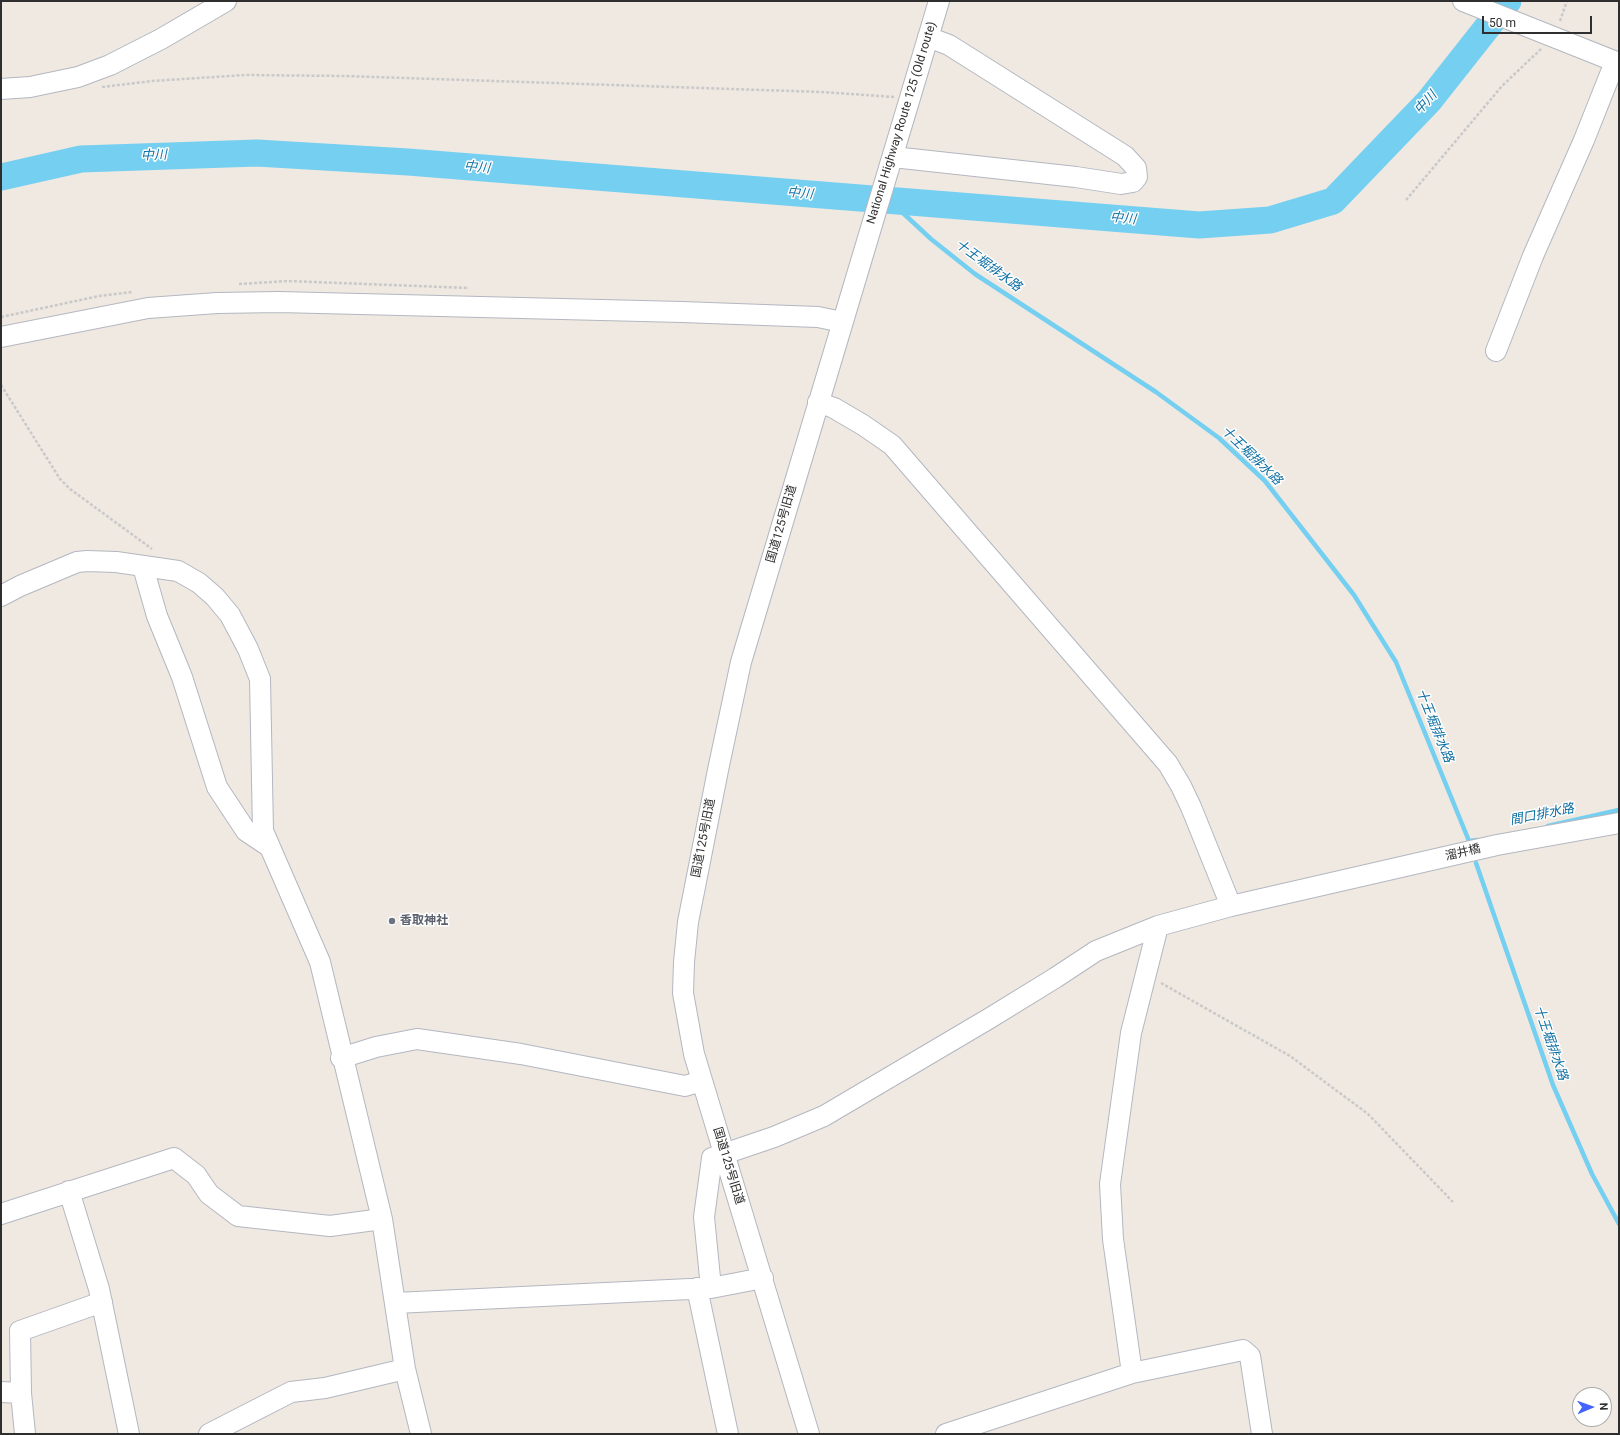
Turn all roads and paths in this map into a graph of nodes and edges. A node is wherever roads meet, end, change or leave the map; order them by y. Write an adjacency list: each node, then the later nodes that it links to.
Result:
1 (226, 1): 9 (street)
2 (939, 1): 6 (street, National Highway Route 125 (Old route))
3 (1463, 1): 5 (street)
4 (1567, 1): 5 (path)
5 (1547, 35): 7 (street); 12 (path)
6 (928, 37): 11 (street, National Highway Route 125 (Old route)); 11 (street)
7 (1617, 62): 16 (street)
8 (99, 88): 10 (path)
9 (1, 89)
10 (899, 97)
11 (892, 161): 13 (street, National Highway Route 125 (Old route))
12 (1406, 200)
13 (866, 245): 14 (street, 国道125号旧道)
14 (842, 322): 15 (street); 18 (street, 国道125号旧道)
15 (1, 337)
16 (1496, 351)
17 (1, 385): 19 (path)
18 (818, 402): 23 (street); 27 (street, 国道125号旧道)
19 (153, 567): 20 (street); 22 (street); 22 (street)
20 (1, 596)
21 (1619, 823): 23 (street, 溜井橋)
22 (270, 847): 26 (street)
23 (1231, 906): 24 (street, 溜井橋)
24 (1158, 926): 25 (street); 28 (street, 溜井橋)
25 (1145, 974): 30 (path); 38 (street)
26 (341, 1058): 27 (street); 32 (street)
27 (702, 1081): 28 (street, 国道125号旧道)
28 (724, 1153): 33 (street, 国道125号旧道); 34 (street)
29 (69, 1191): 31 (street); 32 (street); 35 (street)
30 (1453, 1202)
31 (1, 1214)
32 (382, 1219): 36 (street)
33 (763, 1278): 34 (street); 47 (street, 国道125号旧道)
34 (704, 1288): 36 (street); 46 (street)
35 (102, 1302): 40 (street); 43 (street)
36 (395, 1303): 37 (street)
37 (405, 1369): 44 (street); 45 (street)
38 (1132, 1374): 41 (street); 49 (street)
39 (1, 1392): 40 (street)
40 (21, 1393): 42 (street)
41 (978, 1429): 48 (street)
42 (25, 1434)
43 (129, 1434)
44 (209, 1434)
45 (422, 1434)
46 (728, 1434)
47 (809, 1434)
48 (946, 1434)
49 (1262, 1434)

